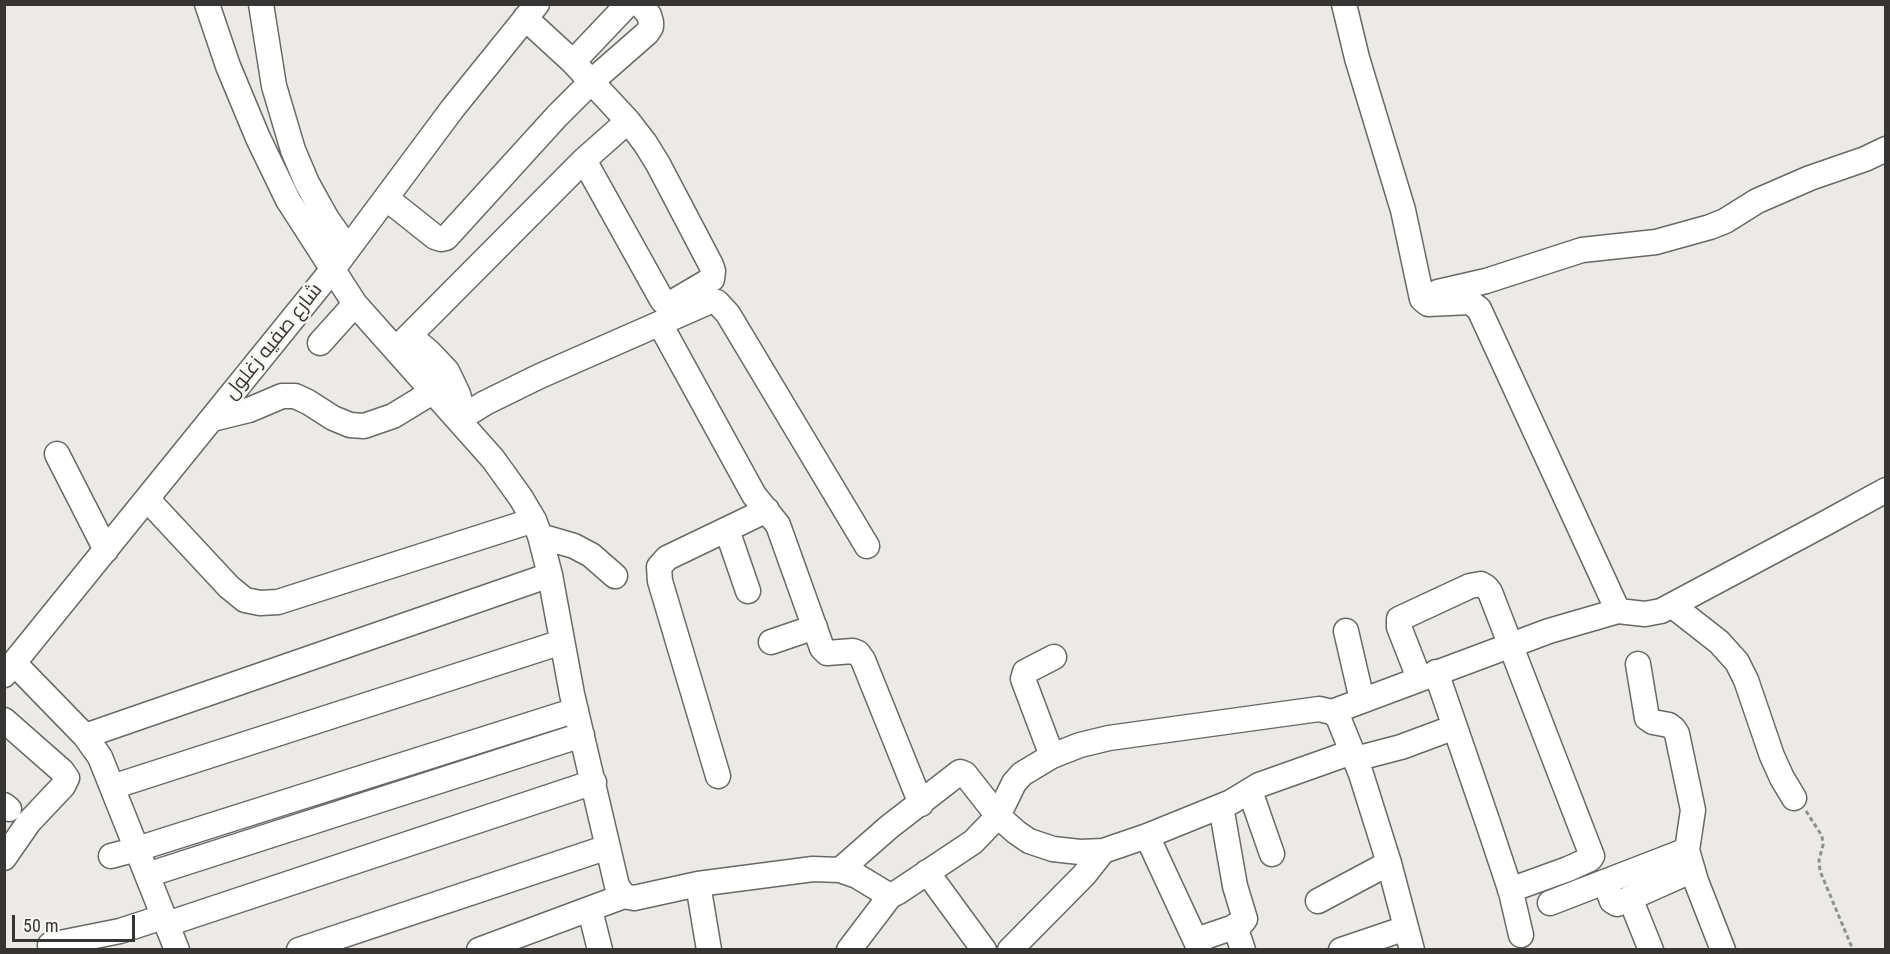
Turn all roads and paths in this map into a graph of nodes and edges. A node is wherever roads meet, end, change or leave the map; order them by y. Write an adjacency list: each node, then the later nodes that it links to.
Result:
1 (207, 4): 14 (street)
2 (261, 4): 13 (street)
3 (628, 4): 7 (street)
4 (640, 4): 8 (street)
5 (1344, 4): 15 (street)
6 (531, 11): 7 (street); 12 (street, شارع صفيه زغلول)
7 (573, 62): 8 (street)
8 (591, 82): 9 (street); 12 (street)
9 (628, 121): 11 (street); 11 (street)
10 (1886, 149): 15 (street)
11 (584, 160): 18 (street)
12 (386, 198): 13 (street, شارع صفيه زغلول)
13 (348, 249): 14 (street, شارع صفيه زغلول)
14 (333, 269): 16 (street); 22 (street, شارع صفيه زغلول)
15 (1421, 295): 35 (street)
16 (355, 304): 18 (street); 19 (street)
17 (660, 324): 21 (street); 26 (street); 29 (street)
18 (403, 342): 20 (street); 21 (street)
19 (320, 343)
20 (434, 391): 21 (street); 22 (street)
21 (461, 418): 27 (street)
22 (212, 419): 25 (street, شارع صفيه زغلول)
23 (57, 454): 30 (street)
24 (1886, 490): 34 (street)
25 (147, 499): 27 (street); 30 (street, شارع صفيه زغلول)
26 (767, 510): 28 (street); 36 (street)
27 (537, 528): 31 (street); 32 (street)
28 (727, 530): 33 (street); 54 (street)
29 (867, 546)
30 (106, 550): 43 (street, شارع صفيه زغلول)
31 (550, 575): 38 (street); 51 (street)
32 (615, 576)
33 (748, 591)
34 (1673, 606): 35 (street); 58 (street)
35 (1618, 610): 40 (street)
36 (815, 627): 39 (street); 59 (street)
37 (1346, 632): 45 (street)
38 (562, 642): 46 (street); 56 (street)
39 (771, 642)
40 (1510, 644): 44 (street); 44 (street); 76 (street)
41 (1054, 657): 52 (street)
42 (1638, 664): 69 (street)
43 (9, 669): 51 (street)
44 (1427, 675): 45 (street); 49 (street)
45 (1362, 700): 47 (street)
46 (576, 710): 50 (street); 64 (street)
47 (1332, 711): 52 (street); 53 (street)
48 (4, 720): 68 (street)
49 (1455, 727): 53 (street); 76 (street)
50 (582, 735): 55 (street); 73 (street)
51 (85, 736): 56 (street)
52 (1052, 756): 61 (street)
53 (1353, 756): 57 (street); 70 (street)
54 (718, 776)
55 (594, 782): 63 (street); 83 (street)
56 (112, 787): 64 (street)
57 (1250, 791): 60 (street); 66 (street)
58 (1794, 798): 102 (path)
59 (921, 804): 61 (street); 71 (street)
60 (1221, 806): 62 (street); 84 (street)
61 (998, 816): 65 (street); 72 (street)
62 (1147, 836): 65 (street); 89 (street)
63 (608, 847): 77 (street); 91 (street)
64 (137, 849): 67 (street); 73 (street)
65 (1103, 851): 97 (street)
66 (1272, 854)
67 (111, 856)
68 (4, 858)
69 (1690, 860): 74 (street); 79 (street); 101 (street)
70 (1389, 863): 80 (street); 86 (street)
71 (840, 870): 75 (street); 78 (street)
72 (927, 872): 78 (street); 96 (street)
73 (147, 875): 83 (street)
74 (1605, 882): 79 (street); 81 (street)
75 (698, 884): 77 (street); 94 (street)
76 (1510, 890): 85 (street)
77 (624, 896): 82 (street)
78 (890, 896): 95 (street)
79 (1630, 898): 100 (street)
80 (1318, 901)
81 (1550, 903)
82 (590, 910): 92 (street); 93 (street)
83 (165, 921): 87 (street); 90 (street)
84 (1235, 926): 89 (street); 98 (street)
85 (1521, 935)
86 (1409, 939): 99 (street)
87 (123, 940): 88 (street)
88 (50, 945)
89 (1198, 945)
90 (177, 950)
91 (299, 950)
92 (479, 950)
93 (600, 950)
94 (709, 950)
95 (849, 950)
96 (984, 950)
97 (1010, 950)
98 (1243, 950)
99 (1341, 950)
100 (1651, 950)
101 (1722, 950)
102 (1853, 950)

